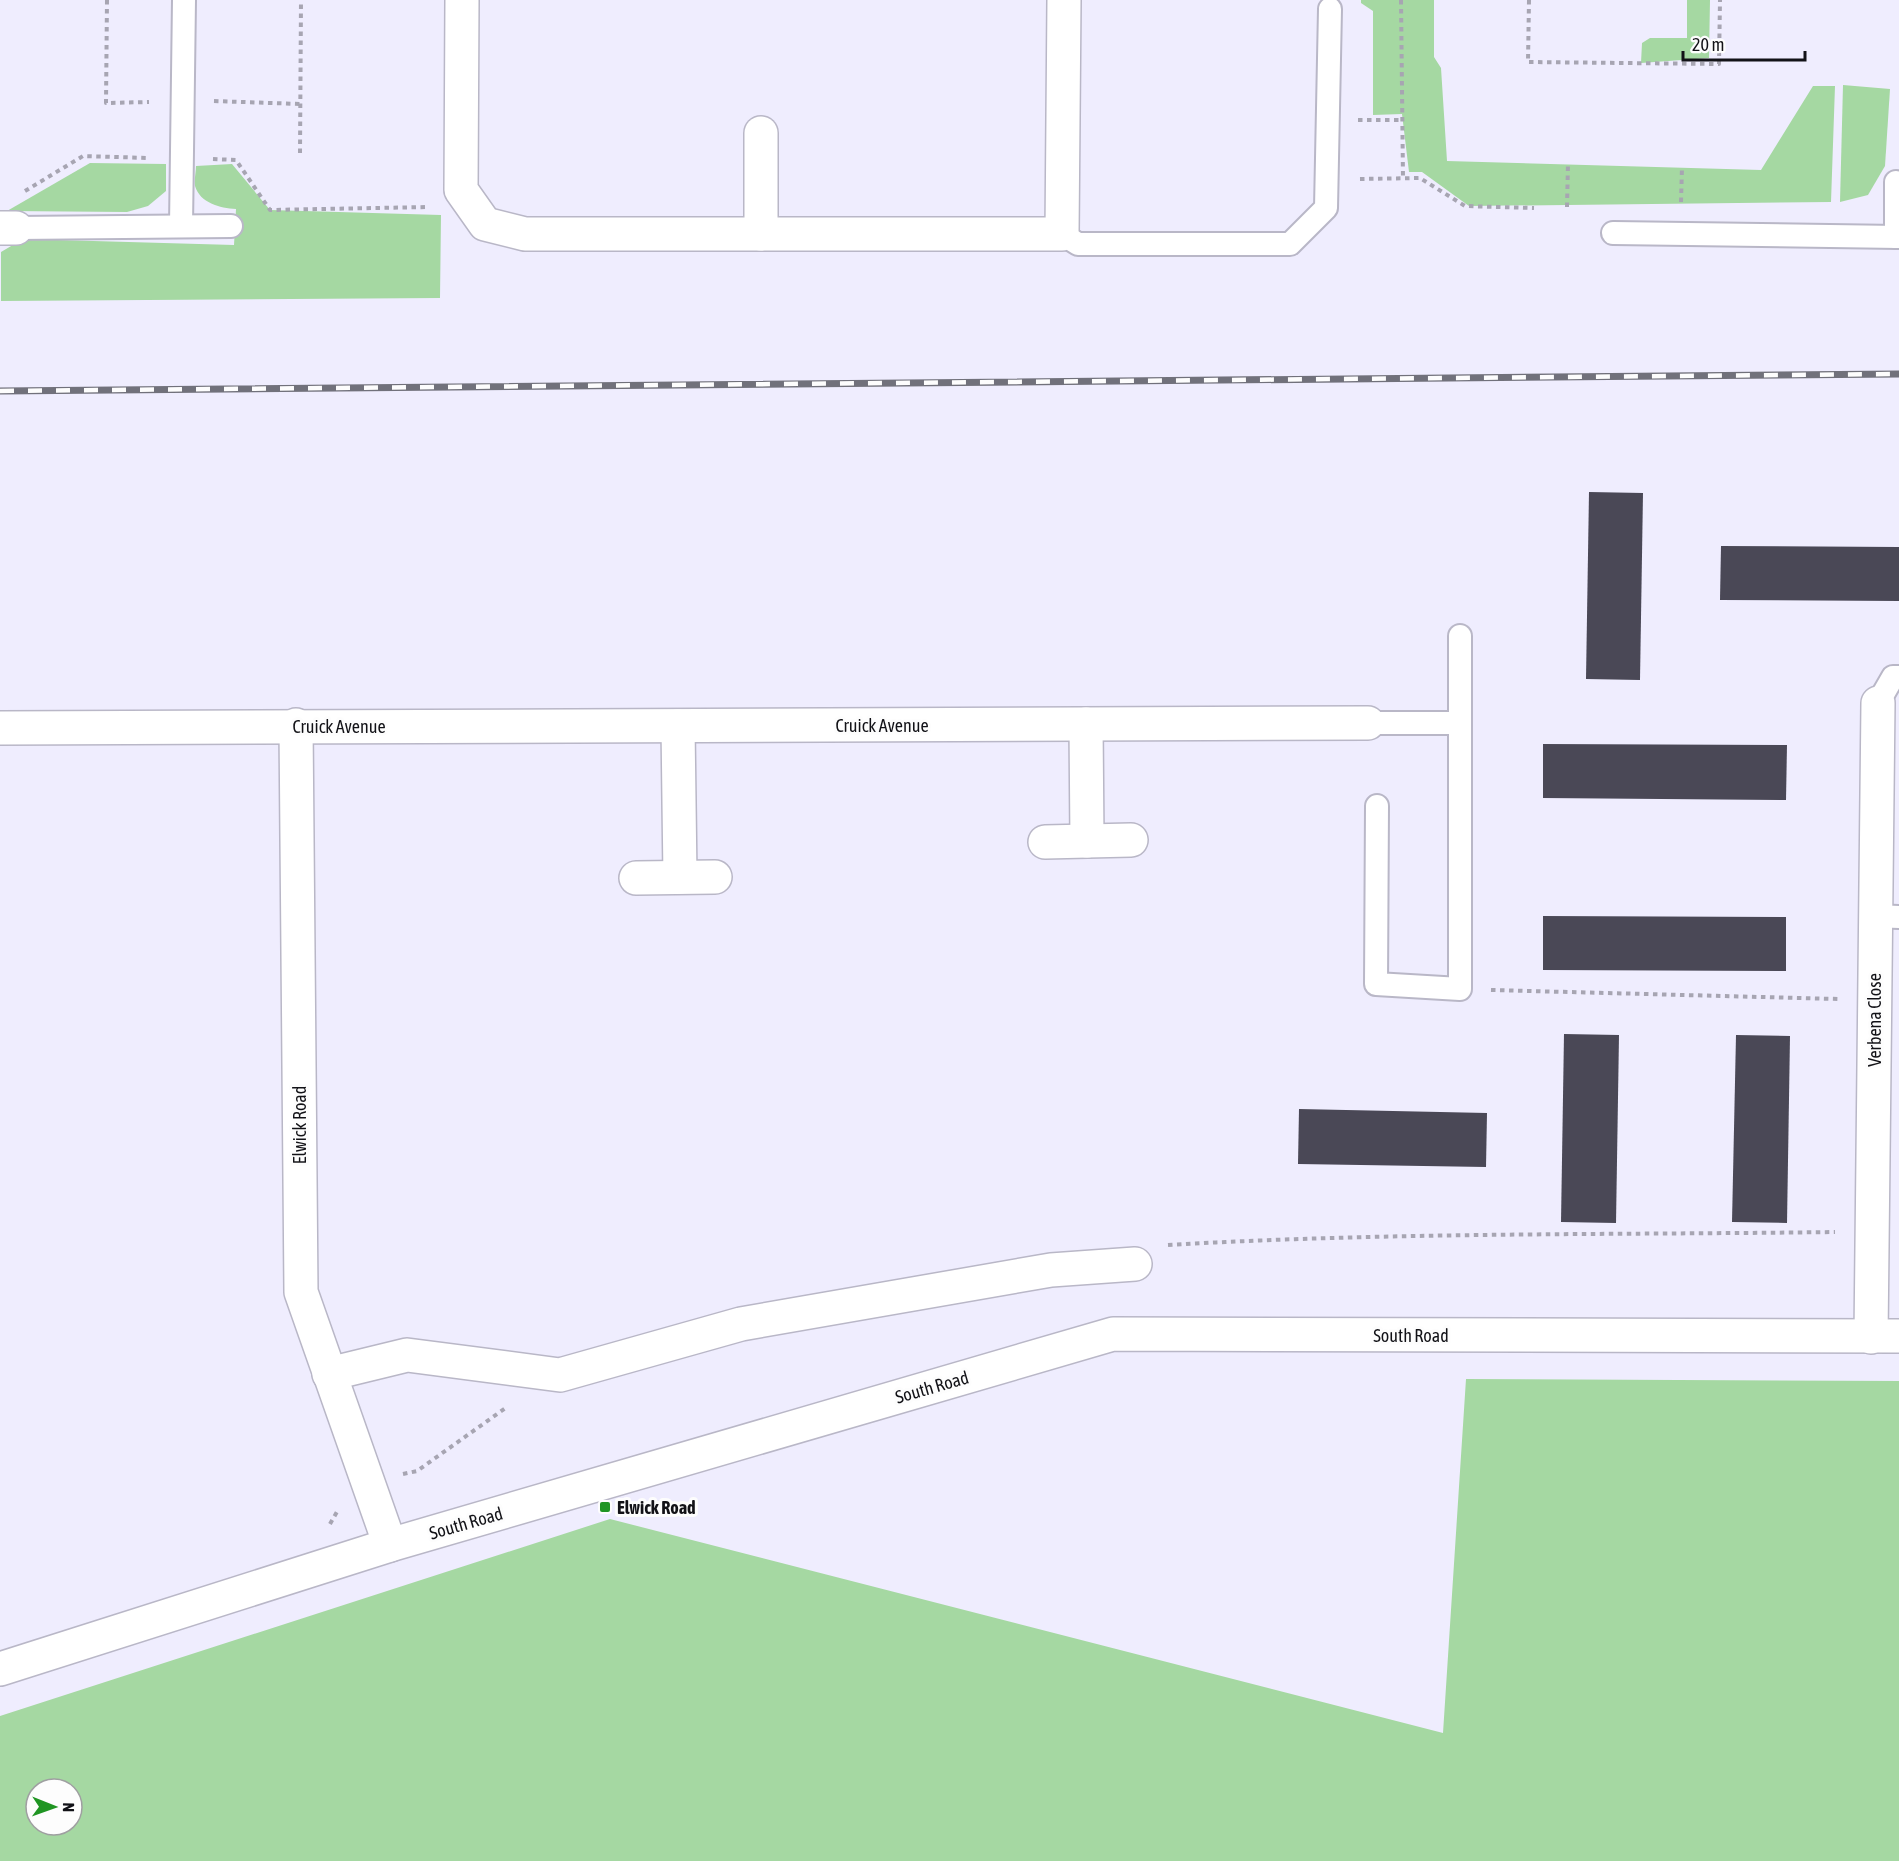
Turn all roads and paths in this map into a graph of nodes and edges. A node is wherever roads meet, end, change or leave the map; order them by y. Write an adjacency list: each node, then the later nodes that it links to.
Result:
1 (107, 0): 11 (path)
2 (184, 0): 23 (lane)
3 (300, 0): 12 (path)
4 (462, 0): 27 (street)
5 (1064, 0): 28 (street)
6 (1401, 0): 17 (path)
7 (1529, 0): 8 (path)
8 (1720, 0)
9 (1330, 9): 28 (lane)
10 (210, 100): 12 (path)
11 (156, 102)
12 (300, 104): 14 (path)
13 (761, 133): 27 (street)
14 (300, 153)
15 (1568, 163): 21 (path)
16 (1683, 166): 20 (path)
17 (1403, 178): 18 (path); 22 (path)
18 (1359, 179)
19 (1896, 183): 29 (lane)
20 (1681, 205)
21 (1567, 207)
22 (1534, 208)
23 (181, 226): 24 (lane); 25 (lane)
24 (231, 226)
25 (8, 228)
26 (1613, 233): 29 (lane)
27 (761, 234): 28 (street)
28 (1062, 234)
29 (1897, 237)
30 (1460, 636): 34 (lane)
31 (1899, 677): 32 (lane)
32 (1878, 703): 46 (street, Verbena Close)
33 (1368, 723): 34 (lane); 35 (street, Cruick Avenue)
34 (1460, 723): 47 (lane)
35 (1086, 724): 37 (street, Cruick Avenue); 41 (street)
36 (296, 726): 37 (street, Cruick Avenue); 38 (street, Cruick Avenue); 52 (street, Elwick Road)
37 (678, 726): 43 (street)
38 (0, 728)
39 (1377, 806): 47 (lane)
40 (1131, 840): 41 (street)
41 (1087, 841): 42 (street)
42 (1046, 842)
43 (680, 877): 44 (street); 45 (street)
44 (715, 877)
45 (636, 878)
46 (1887, 917): 48 (street, Verbena Close)
47 (1460, 989): 48 (path)
48 (1874, 1000): 49 (street, Verbena Close)
49 (1872, 1232): 50 (path); 51 (street, Verbena Close)
50 (1136, 1264): 52 (street)
51 (1885, 1337): 56 (street, South Road)
52 (329, 1374): 54 (street, Elwick Road)
53 (510, 1404): 54 (path)
54 (367, 1482): 55 (path); 56 (street, Elwick Road)
55 (328, 1529)
56 (390, 1545): 57 (street, South Road)
57 (0, 1670)

